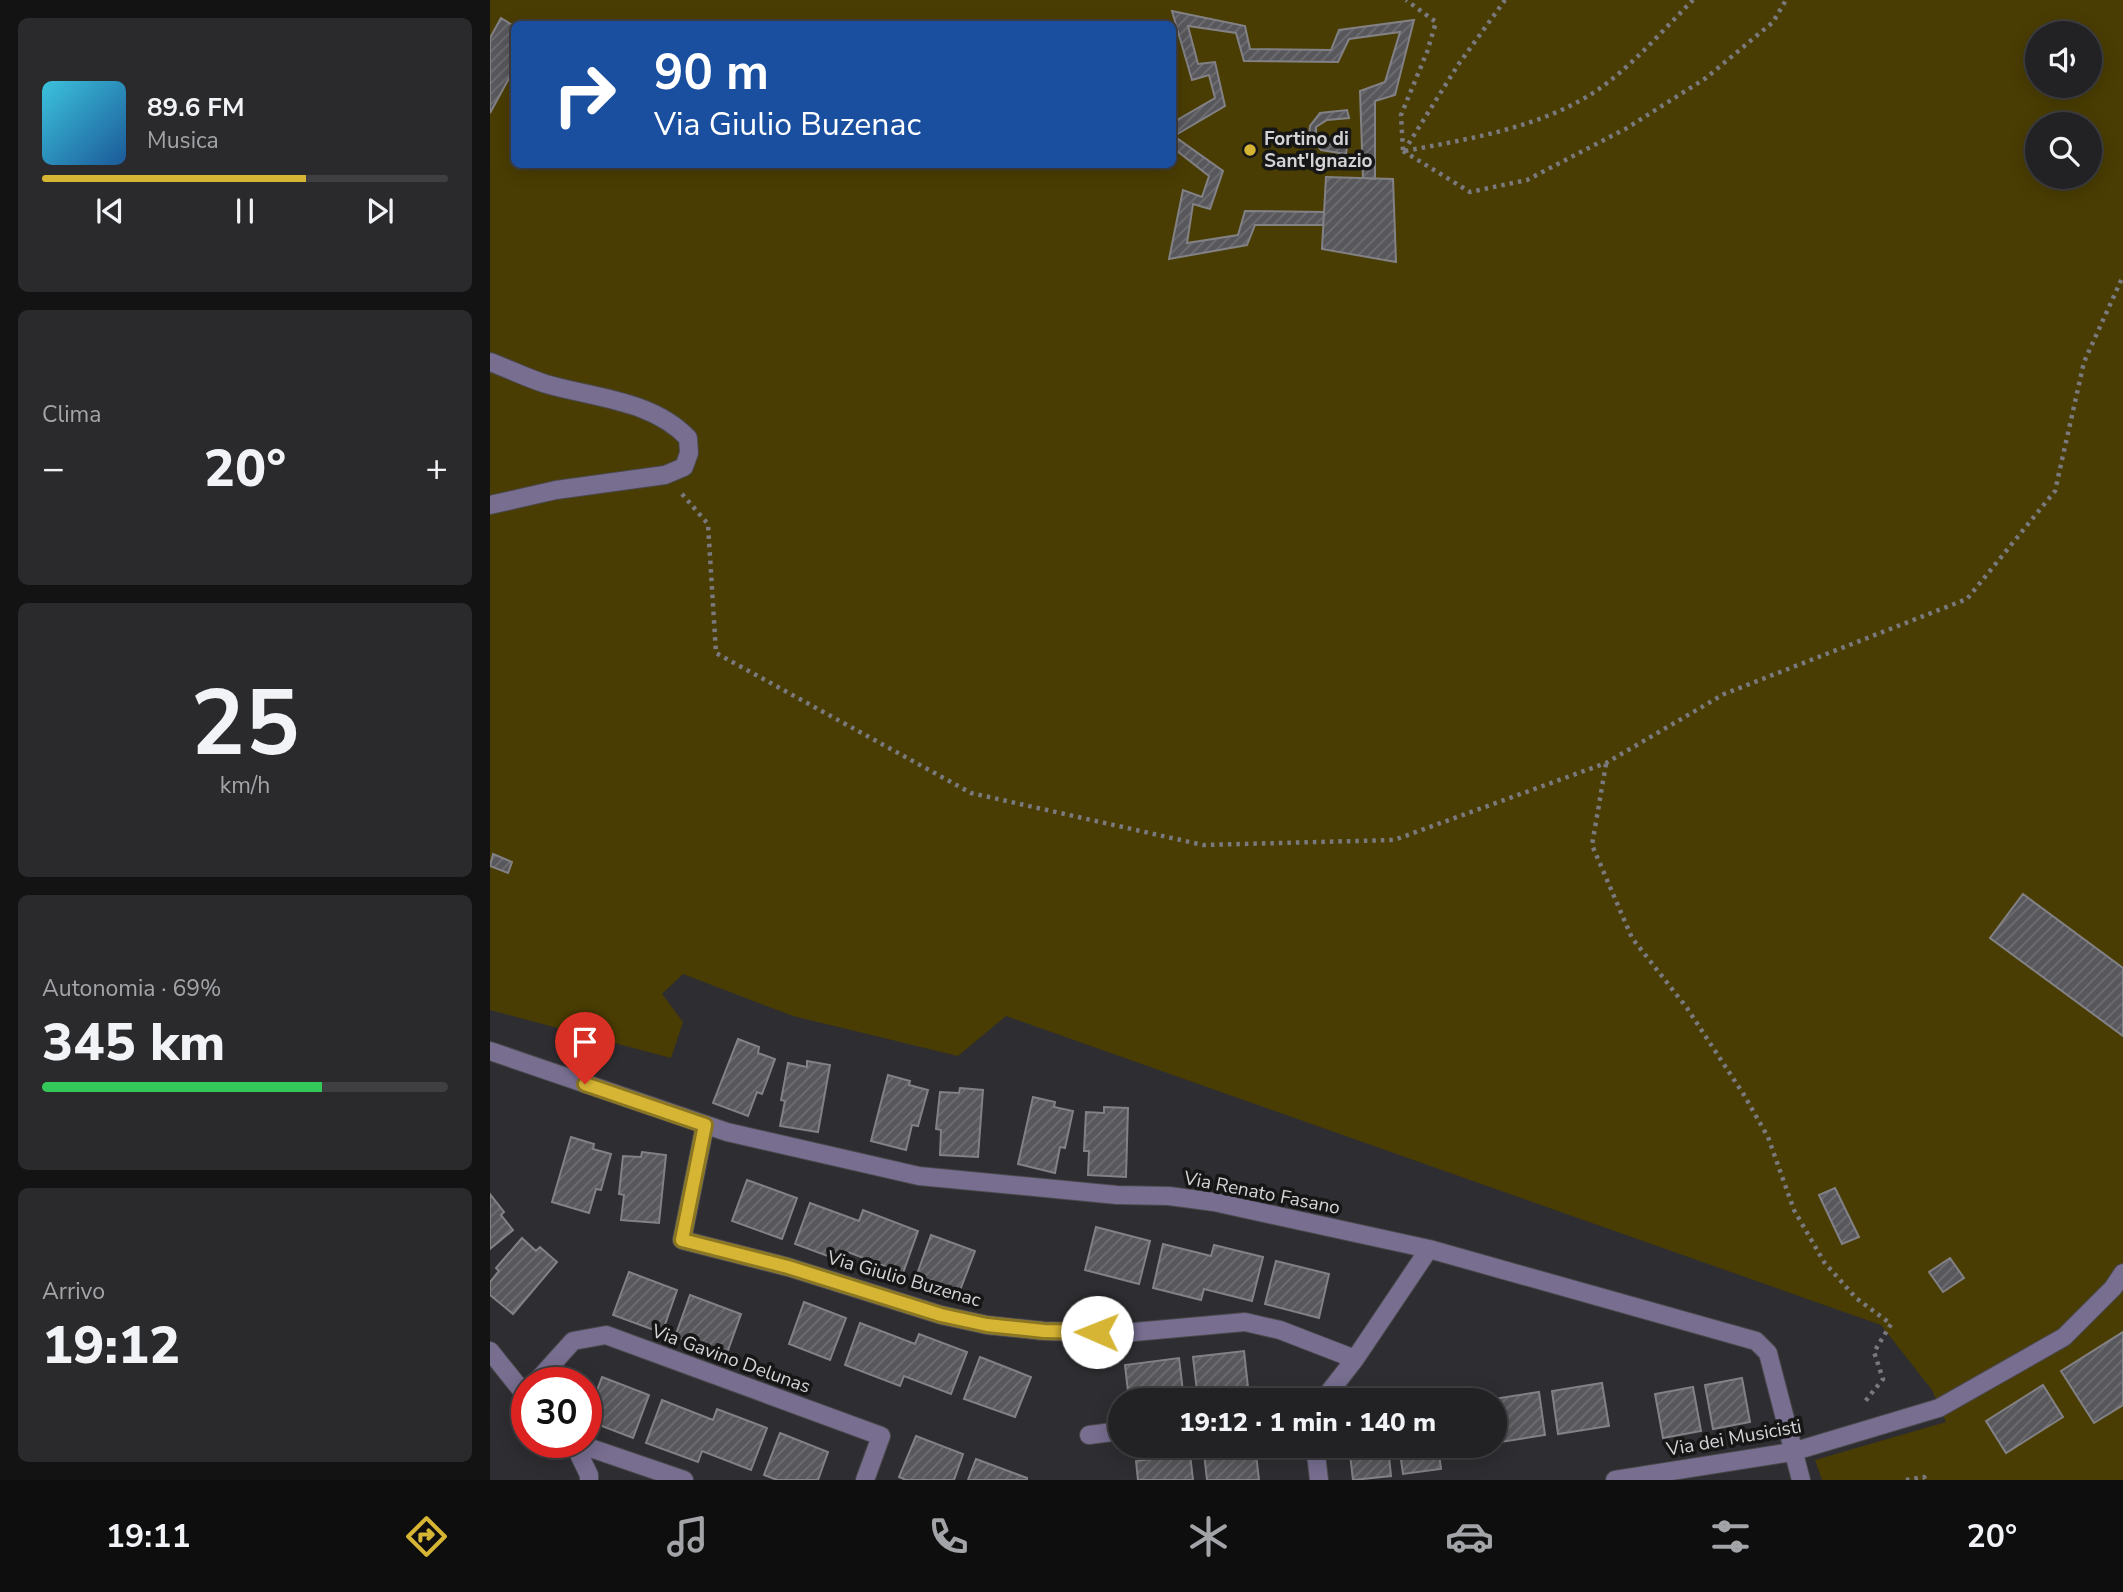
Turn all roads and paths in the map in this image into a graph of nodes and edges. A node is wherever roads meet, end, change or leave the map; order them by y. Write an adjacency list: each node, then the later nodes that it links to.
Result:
1 (1406, 0): 5 (path)
2 (1506, 0): 5 (path)
3 (1693, 0): 5 (path)
4 (1786, 0): 5 (path)
5 (1403, 151)
6 (2123, 276): 10 (path)
7 (490, 362): 8 (street)
8 (665, 475): 9 (street); 10 (path)
9 (490, 505)
10 (1606, 763): 20 (path)
11 (490, 1051): 12 (street, Via Renato Fasano)
12 (705, 1125): 13 (street, Via Renato Fasano); 16 (street, Via Giulio Buzenac)
13 (1429, 1249): 16 (street); 24 (street, Via Renato Fasano)
14 (2123, 1273): 24 (street, Via dei Musicisti)
15 (490, 1351): 18 (street)
16 (1355, 1359): 19 (street)
17 (550, 1367): 29 (street, Via Gavino Delunas)
18 (511, 1374)
19 (1332, 1388)
20 (1855, 1413)
21 (1108, 1432): 22 (street)
22 (1088, 1435)
23 (602, 1452): 28 (street)
24 (1792, 1452): 31 (street, Via dei Musicisti); 32 (street, Via Renato Fasano)
25 (581, 1458): 27 (street)
26 (1316, 1458): 30 (street)
27 (589, 1480)
28 (684, 1480)
29 (865, 1480)
30 (1319, 1480)
31 (1615, 1480)
32 (1801, 1480)
33 (1906, 1480): 34 (path)
34 (1926, 1480)

